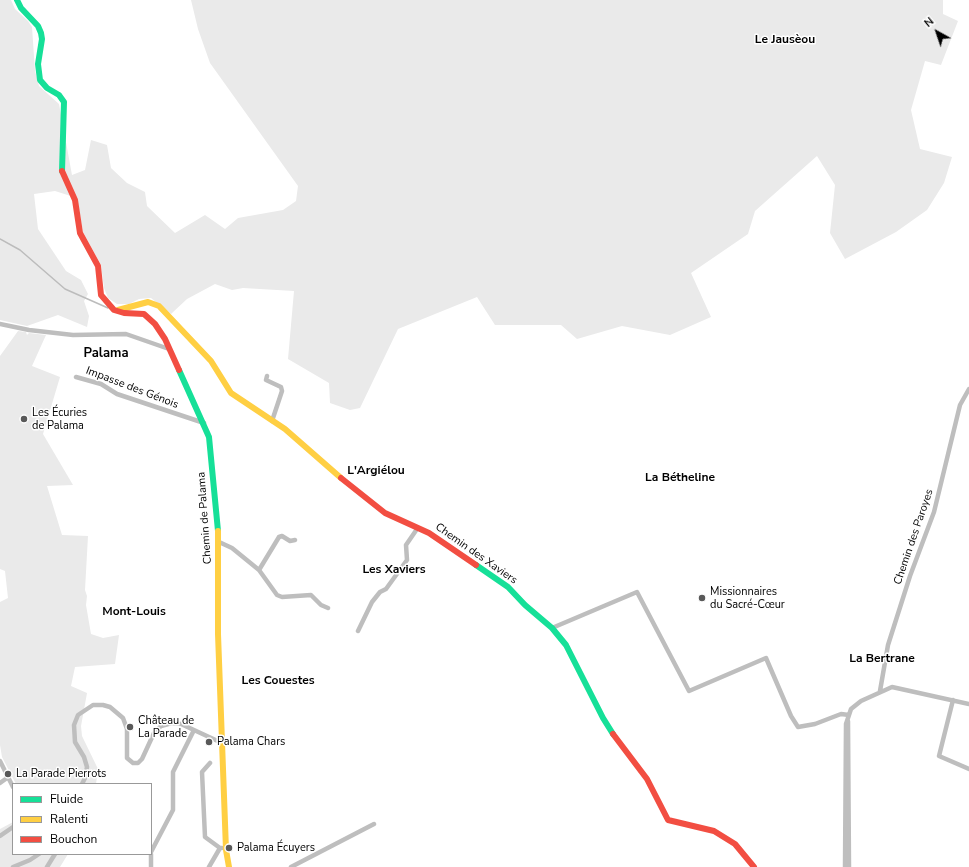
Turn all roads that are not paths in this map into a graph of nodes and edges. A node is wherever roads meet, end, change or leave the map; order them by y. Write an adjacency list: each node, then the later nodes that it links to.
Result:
1 (17, 0): 2 (street)
2 (114, 310): 4 (street, Chemin de Palama); 8 (street, Chemin des Xaviers)
3 (0, 324): 4 (street)
4 (169, 349): 9 (street, Chemin de Palama)
5 (267, 376): 8 (street)
6 (76, 377): 9 (street, Impasse des Génois)
7 (969, 389): 17 (street, Chemin des Paroyes)
8 (272, 421): 10 (street, Chemin des Xaviers)
9 (204, 423): 12 (street, Chemin de Palama)
10 (417, 529): 15 (street, Chemin des Xaviers); 16 (street)
11 (295, 540): 13 (street)
12 (219, 542): 13 (street); 22 (street, Chemin de Palama)
13 (259, 570): 14 (street)
14 (328, 608)
15 (552, 628): 20 (street); 45 (street, Chemin des Xaviers)
16 (358, 631)
17 (880, 691): 18 (street); 20 (street)
18 (953, 700): 19 (street); 25 (street)
19 (969, 704)
20 (848, 717): 38 (street)
21 (194, 730): 22 (street); 28 (street); 34 (street)
22 (222, 743): 33 (street, Chemin de Palama)
23 (0, 762): 26 (street)
24 (210, 762): 33 (street)
25 (969, 769)
26 (7, 778): 27 (street); 29 (street)
27 (0, 783)
28 (82, 783)
29 (12, 786)
30 (374, 824): 44 (street)
31 (12, 828): 32 (street)
32 (0, 836)
33 (223, 848): 42 (street); 43 (street, Chemin de Palama)
34 (152, 851)
35 (38, 855): 39 (street)
36 (54, 855): 40 (street)
37 (151, 855): 41 (street)
38 (847, 866)
39 (13, 867)
40 (47, 867)
41 (151, 867)
42 (209, 867)
43 (229, 867)
44 (291, 867)
45 (754, 867)

